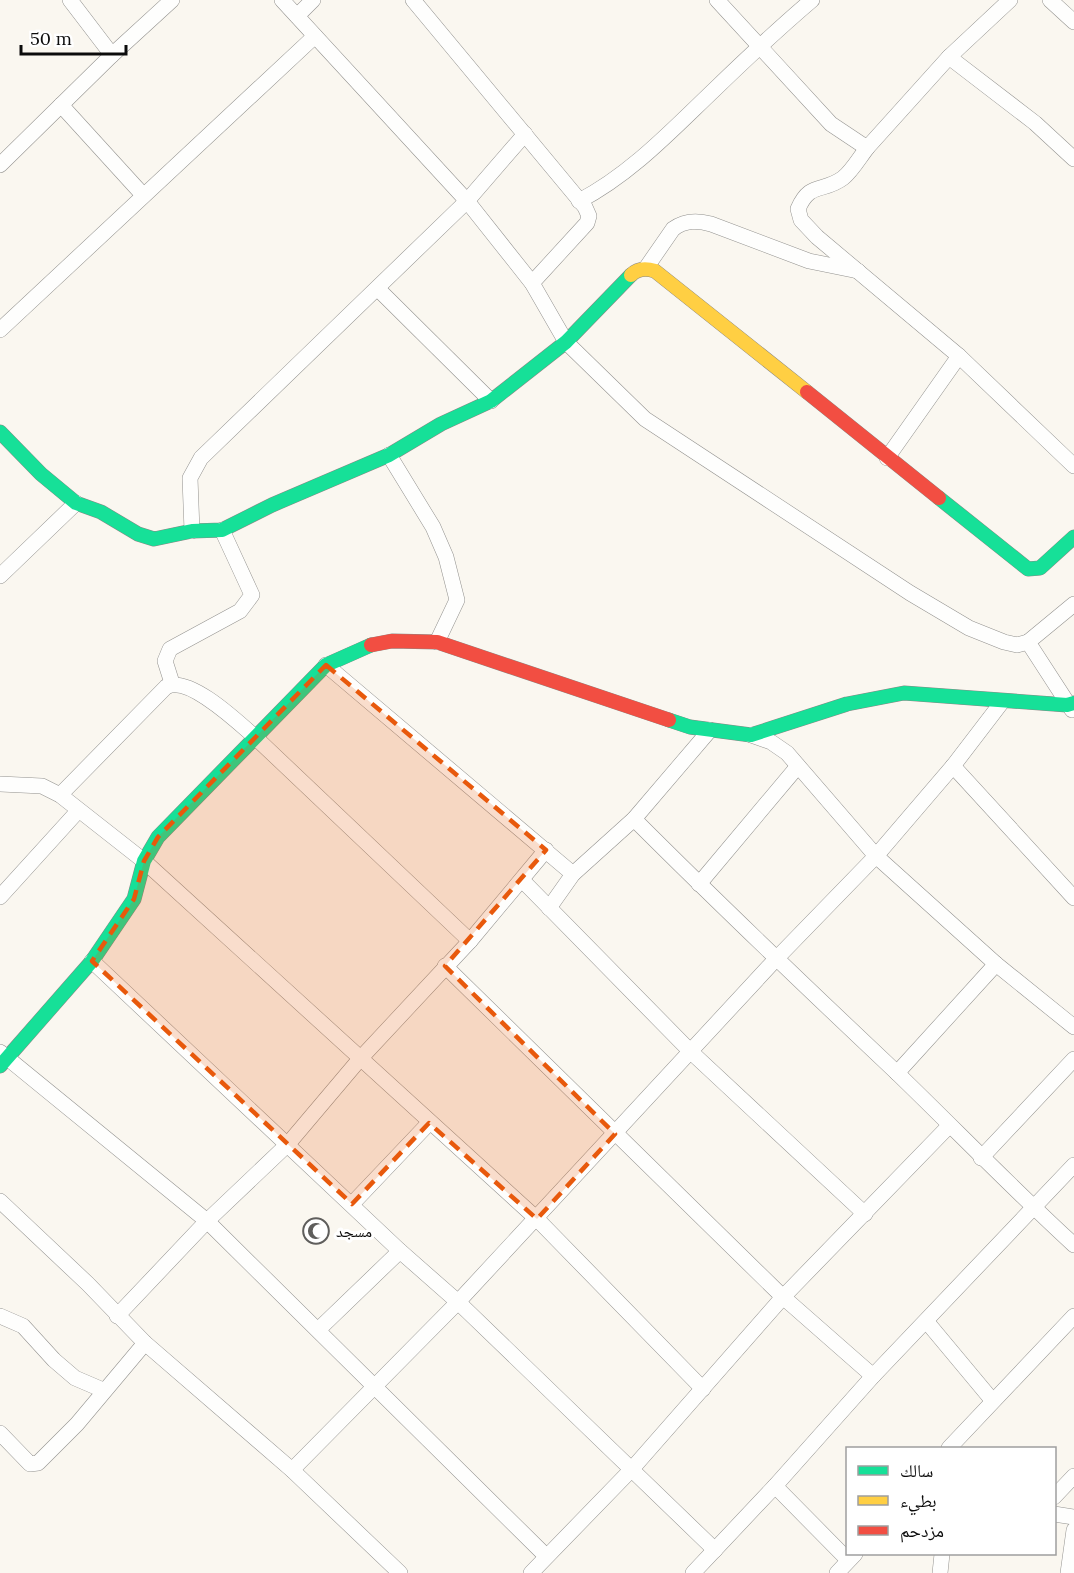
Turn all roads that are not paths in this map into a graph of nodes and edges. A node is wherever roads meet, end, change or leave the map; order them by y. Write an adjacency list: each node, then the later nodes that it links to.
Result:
1 (70, 0): 14 (street)
2 (172, 0): 14 (street)
3 (282, 0): 10 (street)
4 (313, 0): 10 (street)
5 (413, 0): 17 (street)
6 (717, 0): 13 (street)
7 (812, 0): 13 (street)
8 (1010, 0): 15 (street)
9 (1050, 0): 11 (street)
10 (297, 16): 12 (street)
11 (1074, 22)
12 (315, 36): 21 (street); 22 (street)
13 (760, 45): 18 (street); 23 (street)
14 (112, 55): 16 (street)
15 (949, 57): 18 (street); 19 (street)
16 (61, 105): 20 (street); 21 (street)
17 (525, 134): 22 (street); 23 (street)
18 (867, 148): 25 (street)
19 (1074, 159)
20 (0, 165)
21 (143, 195): 28 (street)
22 (467, 201): 26 (street); 27 (street)
23 (579, 201): 26 (street)
24 (646, 268): 25 (street); 29 (street); 34 (street)
25 (858, 271): 30 (street)
26 (531, 284): 29 (street)
27 (378, 289): 31 (street); 38 (street)
28 (0, 330)
29 (566, 342): 31 (street); 43 (street)
30 (959, 356): 34 (street); 35 (street)
31 (491, 401): 33 (street)
32 (1, 435): 36 (street)
33 (389, 454): 37 (street); 42 (street)
34 (887, 458): 39 (street)
35 (1074, 466)
36 (76, 503): 38 (street); 40 (street)
37 (222, 530): 38 (street); 45 (street)
38 (192, 531)
39 (1074, 537)
40 (0, 576)
41 (1074, 604): 43 (street)
42 (437, 642): 44 (street); 48 (street)
43 (1028, 642): 47 (street)
44 (326, 665): 50 (street); 57 (street)
45 (172, 683): 50 (street); 54 (street)
46 (1002, 702): 47 (street); 49 (street); 52 (street)
47 (1072, 707)
48 (710, 730): 49 (street); 56 (street)
49 (751, 735): 51 (street)
50 (256, 738): 59 (street); 66 (street)
51 (798, 766): 58 (street); 62 (street)
52 (953, 766): 58 (street); 64 (street)
53 (0, 784): 54 (street)
54 (60, 795): 55 (street)
55 (78, 811): 59 (street); 63 (street)
56 (634, 819): 60 (street); 62 (street)
57 (546, 850): 60 (street); 61 (street)
58 (876, 856): 67 (street); 69 (street)
59 (144, 861): 68 (street); 75 (street)
60 (573, 874): 65 (street)
61 (522, 880): 65 (street); 66 (street)
62 (699, 884): 67 (street)
63 (0, 897)
64 (1074, 898)
65 (549, 908): 72 (street)
66 (470, 941): 70 (street)
67 (775, 960): 72 (street); 76 (street)
68 (92, 961): 73 (street); 80 (street)
69 (996, 964): 71 (street); 76 (street)
70 (445, 966): 75 (street); 79 (street)
71 (1074, 1027)
72 (690, 1051): 79 (street); 86 (street)
73 (3, 1058): 88 (street)
74 (1074, 1059): 81 (street)
75 (359, 1060): 77 (street); 80 (street)
76 (897, 1073): 78 (street)
77 (429, 1123): 84 (street); 87 (street)
78 (949, 1126): 81 (street); 86 (street)
79 (615, 1134): 87 (street); 91 (street)
80 (288, 1144): 84 (street); 88 (street)
81 (981, 1158): 85 (street)
82 (1074, 1165): 85 (street)
83 (0, 1201): 94 (street)
84 (352, 1204): 90 (street)
85 (1033, 1208): 89 (street); 96 (street)
86 (865, 1214): 91 (street)
87 (537, 1219): 92 (street); 101 (street)
88 (207, 1221): 94 (street); 97 (street)
89 (1074, 1245)
90 (400, 1251): 92 (street); 97 (street)
91 (783, 1297): 99 (street); 101 (street)
92 (458, 1302): 100 (street); 107 (street)
93 (0, 1316): 102 (street)
94 (117, 1316): 98 (street)
95 (1074, 1316): 103 (street)
96 (927, 1322): 99 (street); 103 (street)
97 (319, 1329): 100 (street)
98 (145, 1343): 102 (street); 106 (street)
99 (873, 1376): 109 (street)
100 (376, 1386): 106 (street); 117 (street)
101 (703, 1389): 107 (street)
102 (103, 1390): 104 (street)
103 (992, 1401): 105 (street)
104 (0, 1433)
105 (951, 1447)
106 (292, 1470): 119 (street)
107 (631, 1470): 114 (street); 117 (street)
108 (1074, 1476): 110 (street)
109 (775, 1486): 114 (street); 115 (street)
110 (1056, 1495)
111 (1056, 1514): 112 (street)
112 (1074, 1517)
113 (1074, 1530): 124 (street)
114 (716, 1550): 121 (street)
115 (846, 1552)
116 (942, 1555): 123 (street)
117 (546, 1556): 120 (street)
118 (851, 1557): 122 (street)
119 (400, 1573)
120 (531, 1573)
121 (693, 1573)
122 (837, 1573)
123 (940, 1573)
124 (1068, 1573)

